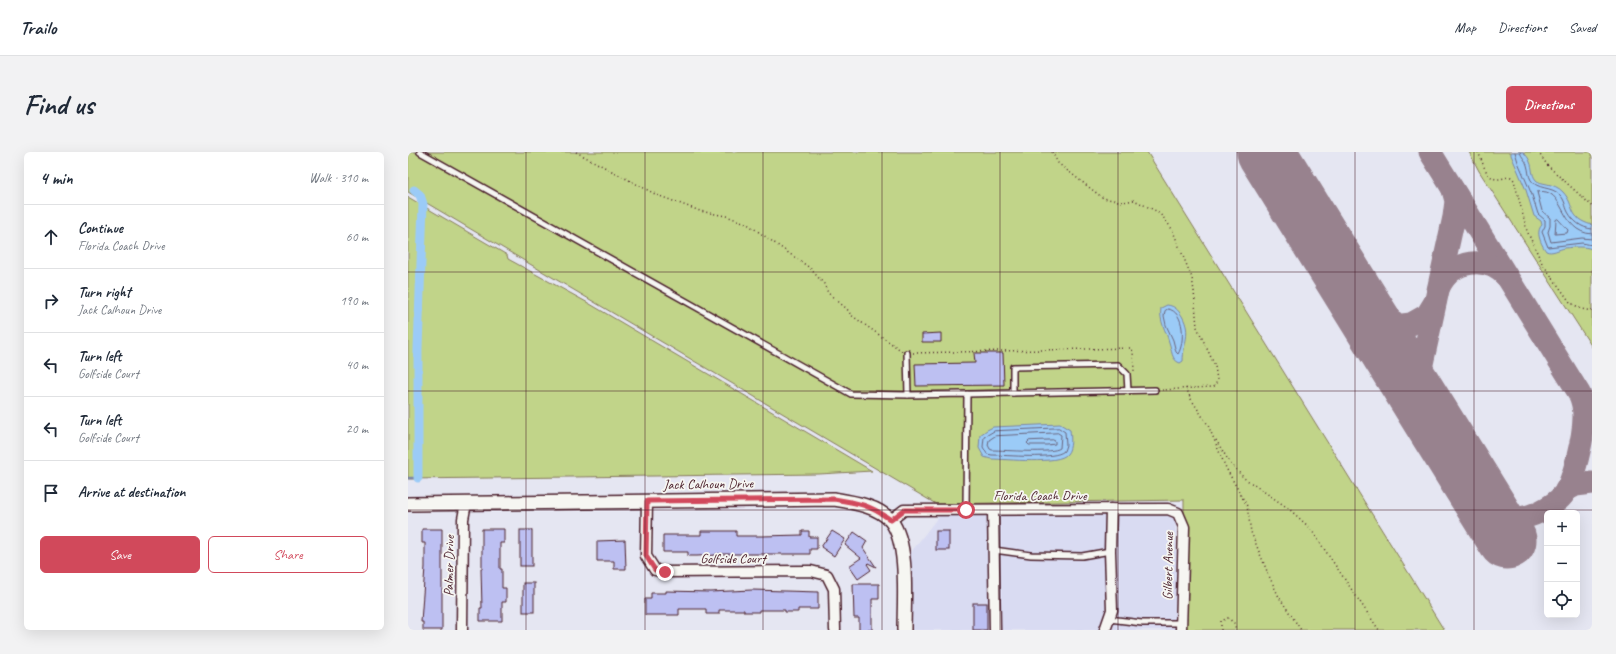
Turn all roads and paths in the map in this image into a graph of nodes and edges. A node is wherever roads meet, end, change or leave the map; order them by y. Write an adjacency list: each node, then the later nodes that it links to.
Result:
1 (420, 152): 15 (lane)
2 (576, 152): 8 (path)
3 (1052, 152): 9 (path)
4 (1478, 152): 7 (path)
5 (1538, 152): 6 (path)
6 (1592, 206)
7 (1592, 311)
8 (905, 353): 15 (lane)
9 (1217, 380)
10 (1186, 388): 16 (path)
11 (1154, 390): 12 (lane)
12 (1128, 391): 13 (lane); 13 (lane)
13 (1013, 393): 14 (lane)
14 (967, 394): 15 (lane); 22 (lane)
15 (908, 395)
16 (1211, 432): 36 (path); 37 (path)
17 (647, 501): 18 (street, Jack Calhoun Drive); 24 (street, Jack Calhoun Drive); 30 (street, Golfside Court)
18 (466, 503): 19 (street, Jack Calhoun Drive); 29 (street, Palmer Drive)
19 (408, 504)
20 (1111, 509): 21 (street, Florida Coach Drive); 23 (street, Florida Coach Drive); 26 (street)
21 (1168, 509): 28 (street, Gilbert Avenue)
22 (966, 510): 23 (street, Florida Coach Drive); 24 (street, Florida Coach Drive)
23 (993, 510): 25 (street)
24 (891, 520): 31 (street)
25 (994, 550): 26 (lane); 32 (street)
26 (1110, 551): 27 (street)
27 (1109, 619): 28 (lane); 33 (street)
28 (1181, 626)
29 (462, 630)
30 (835, 630)
31 (904, 630)
32 (995, 630)
33 (1105, 630)
34 (1221, 630): 35 (path)
35 (1236, 630)
36 (1301, 630)
37 (1379, 630)

